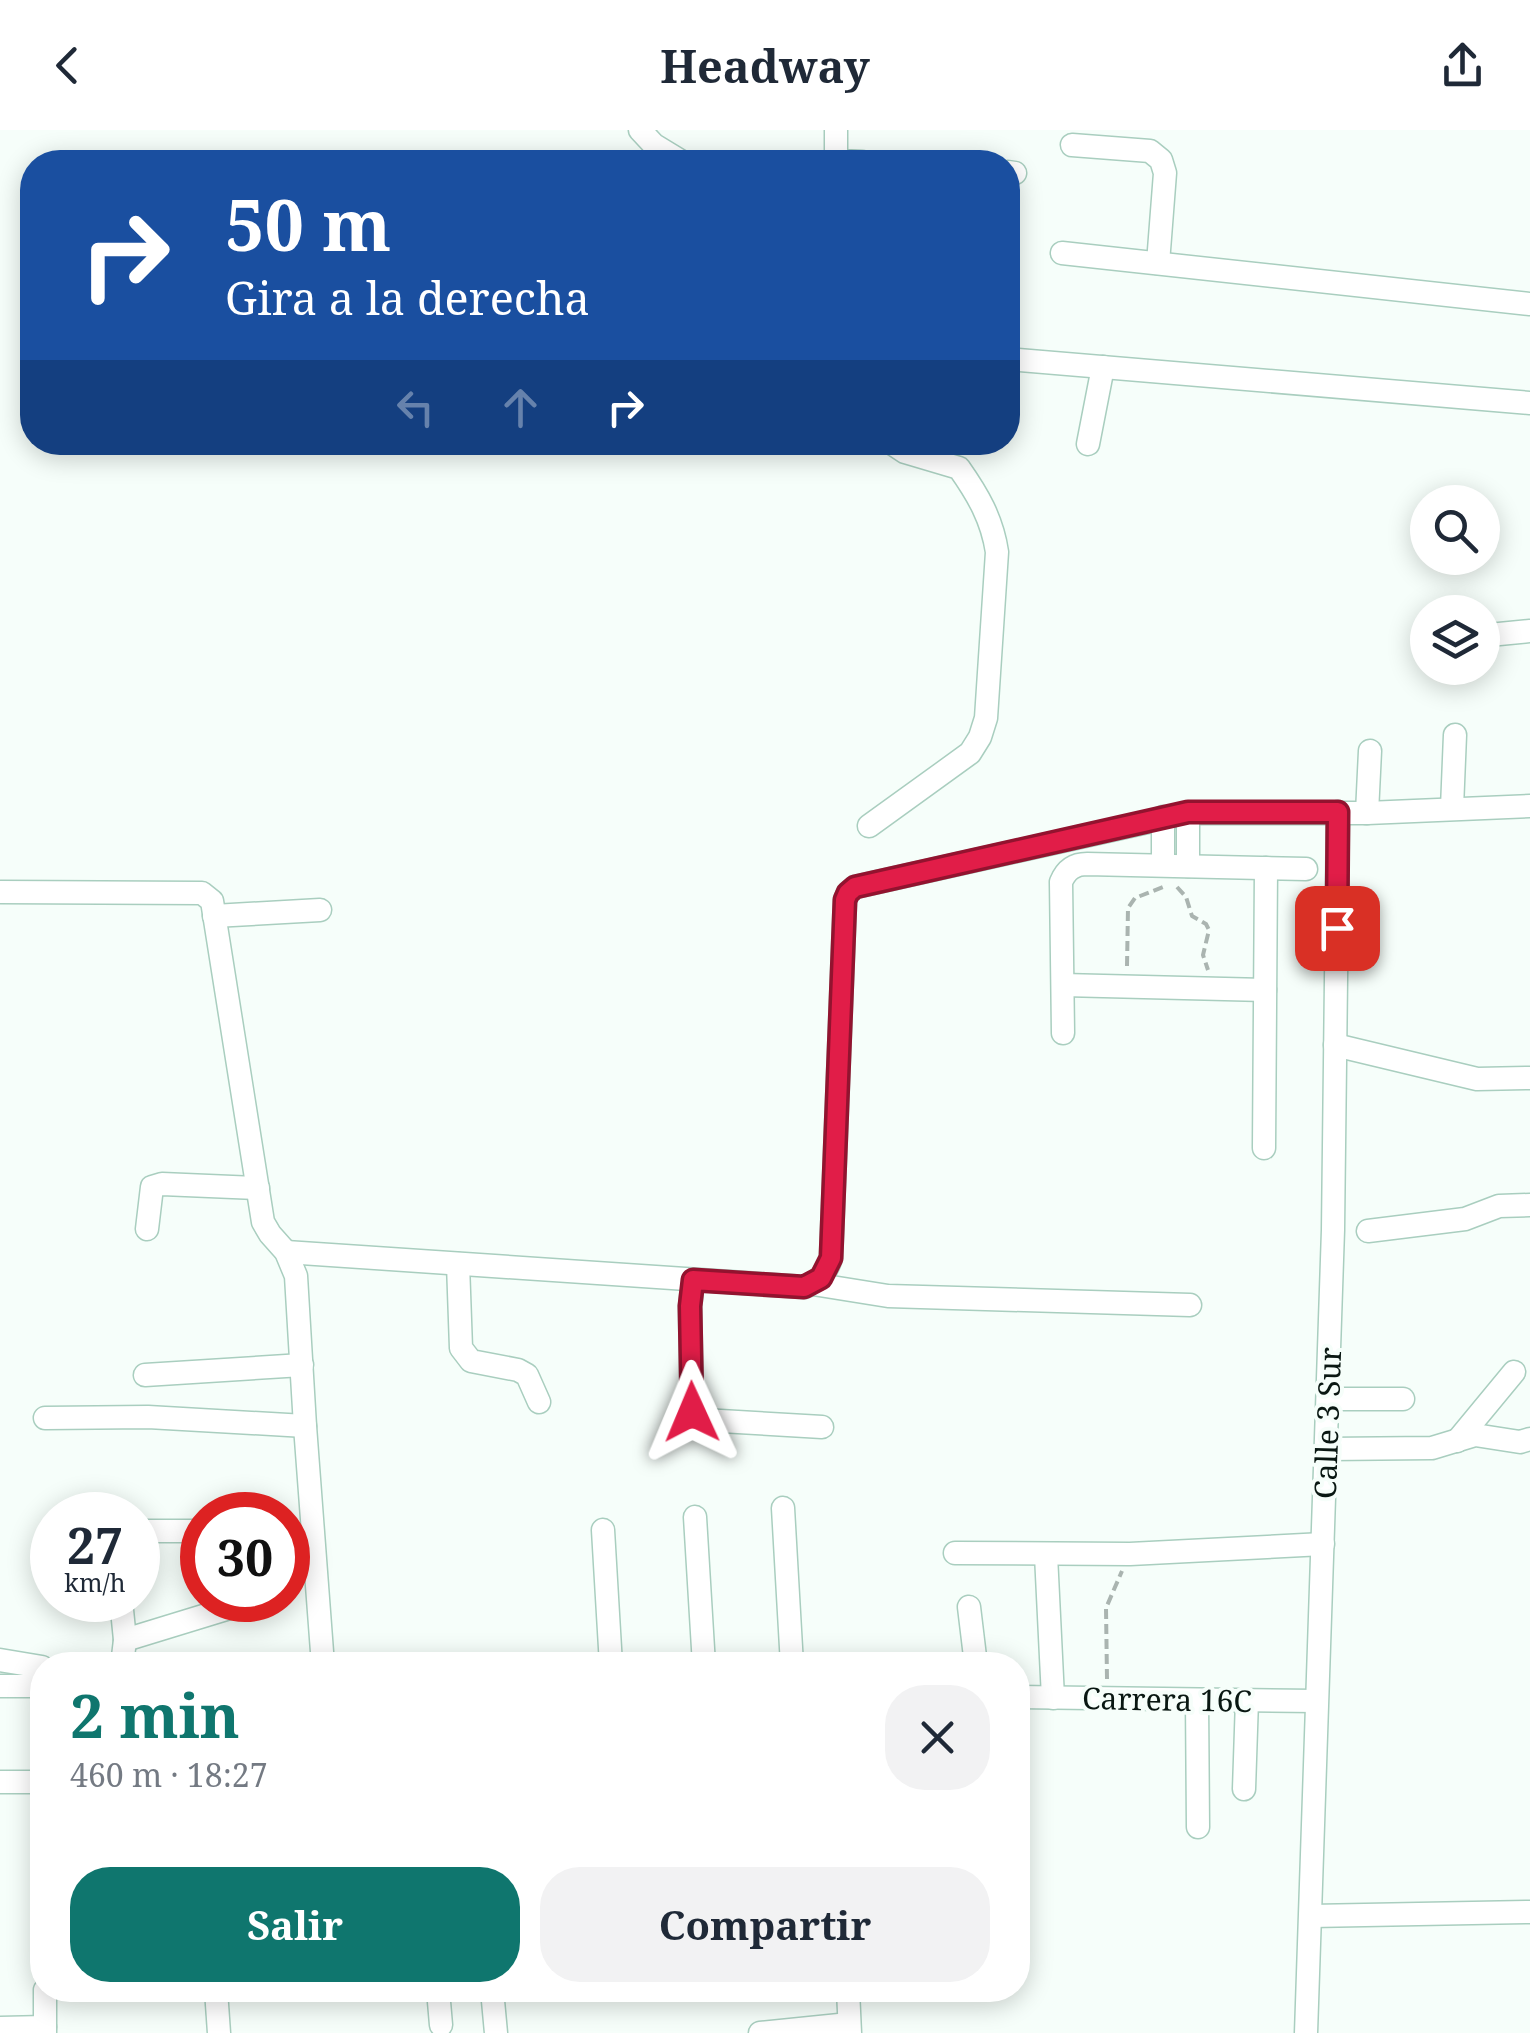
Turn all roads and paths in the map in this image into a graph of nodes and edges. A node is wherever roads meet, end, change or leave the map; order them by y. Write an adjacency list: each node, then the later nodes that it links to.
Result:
1 (640, 130): 3 (street)
2 (1072, 146): 5 (street)
3 (662, 150)
4 (1062, 253): 5 (street)
5 (1158, 263): 6 (street)
6 (1530, 304)
7 (1020, 360): 8 (street)
8 (1103, 367): 9 (street); 10 (street)
9 (1530, 402)
10 (1088, 444)
11 (915, 455): 22 (street)
12 (1530, 631): 13 (street)
13 (1500, 634)
14 (1455, 735): 17 (street)
15 (1370, 751): 20 (street)
16 (1530, 806): 17 (street)
17 (1452, 808): 20 (street)
18 (1188, 812): 19 (street); 21 (street); 24 (street)
19 (1338, 812): 20 (street); 35 (street, Calle 3 Sur)
20 (1366, 814)
21 (1163, 816): 23 (street); 45 (street)
22 (869, 826)
23 (1163, 865): 24 (street); 32 (street)
24 (1188, 866): 25 (street)
25 (1266, 868): 26 (street); 33 (street)
26 (1306, 869)
27 (0, 892): 28 (street)
28 (211, 906): 29 (street); 38 (street)
29 (320, 910)
30 (1132, 972): 31 (path)
31 (1206, 975): 32 (street); 33 (street)
32 (1063, 986): 34 (street)
33 (1265, 990): 37 (street)
34 (1063, 1033)
35 (1335, 1044): 36 (street); 41 (street, Calle 3 Sur)
36 (1530, 1078)
37 (1264, 1148)
38 (258, 1188): 40 (street); 42 (street)
39 (1530, 1205): 41 (street)
40 (147, 1229)
41 (1352, 1231): 50 (street, Calle 3 Sur)
42 (286, 1252): 43 (street); 47 (street)
43 (458, 1264): 44 (street); 52 (street)
44 (693, 1280): 45 (street); 55 (street)
45 (814, 1284): 46 (street)
46 (1190, 1305)
47 (302, 1365): 49 (street); 54 (street)
48 (1514, 1372): 57 (street)
49 (145, 1375)
50 (1328, 1399): 51 (street); 58 (street, Calle 3 Sur)
51 (1403, 1399)
52 (539, 1402)
53 (45, 1418): 54 (street)
54 (304, 1426): 71 (street)
55 (822, 1427)
56 (1530, 1439): 57 (street)
57 (1457, 1441): 58 (street)
58 (1327, 1449): 62 (street, Calle 3 Sur)
59 (783, 1508): 74 (street)
60 (695, 1517): 73 (street)
61 (603, 1530): 72 (street)
62 (1323, 1544): 64 (street); 85 (street, Calle 3 Sur)
63 (954, 1552): 65 (street)
64 (1130, 1554): 65 (street); 82 (path)
65 (1046, 1555): 81 (street)
66 (970, 1607): 75 (street)
67 (123, 1622): 69 (street)
68 (184, 1622): 69 (street)
69 (125, 1640): 70 (street)
70 (124, 1652)
71 (322, 1652)
72 (609, 1652)
73 (703, 1652)
74 (791, 1652)
75 (975, 1652)
76 (0, 1660): 77 (street)
77 (30, 1665)
78 (0, 1686): 79 (street)
79 (30, 1686)
80 (1030, 1697): 81 (street, Carrera 16C)
81 (1053, 1698): 82 (street, Carrera 16C)
82 (1107, 1698): 83 (street, Carrera 16C)
83 (1197, 1700): 84 (street, Carrera 16C); 89 (street)
84 (1248, 1700): 85 (street, Carrera 16C); 88 (street)
85 (1316, 1701): 91 (street, Calle 3 Sur)
86 (0, 1782): 87 (street)
87 (30, 1782)
88 (1244, 1789)
89 (1198, 1827)
90 (1530, 1912): 91 (street)
91 (1311, 1916): 104 (street, Calle 3 Sur)
92 (45, 2002): 100 (street)
93 (217, 2002): 101 (street)
94 (439, 2002): 97 (street)
95 (493, 2002): 102 (street)
96 (849, 2002): 99 (street)
97 (441, 2025)
98 (0, 2028): 100 (street)
99 (850, 2028): 103 (street)
100 (45, 2030)
101 (219, 2033)
102 (496, 2033)
103 (760, 2033)
104 (1306, 2033)

